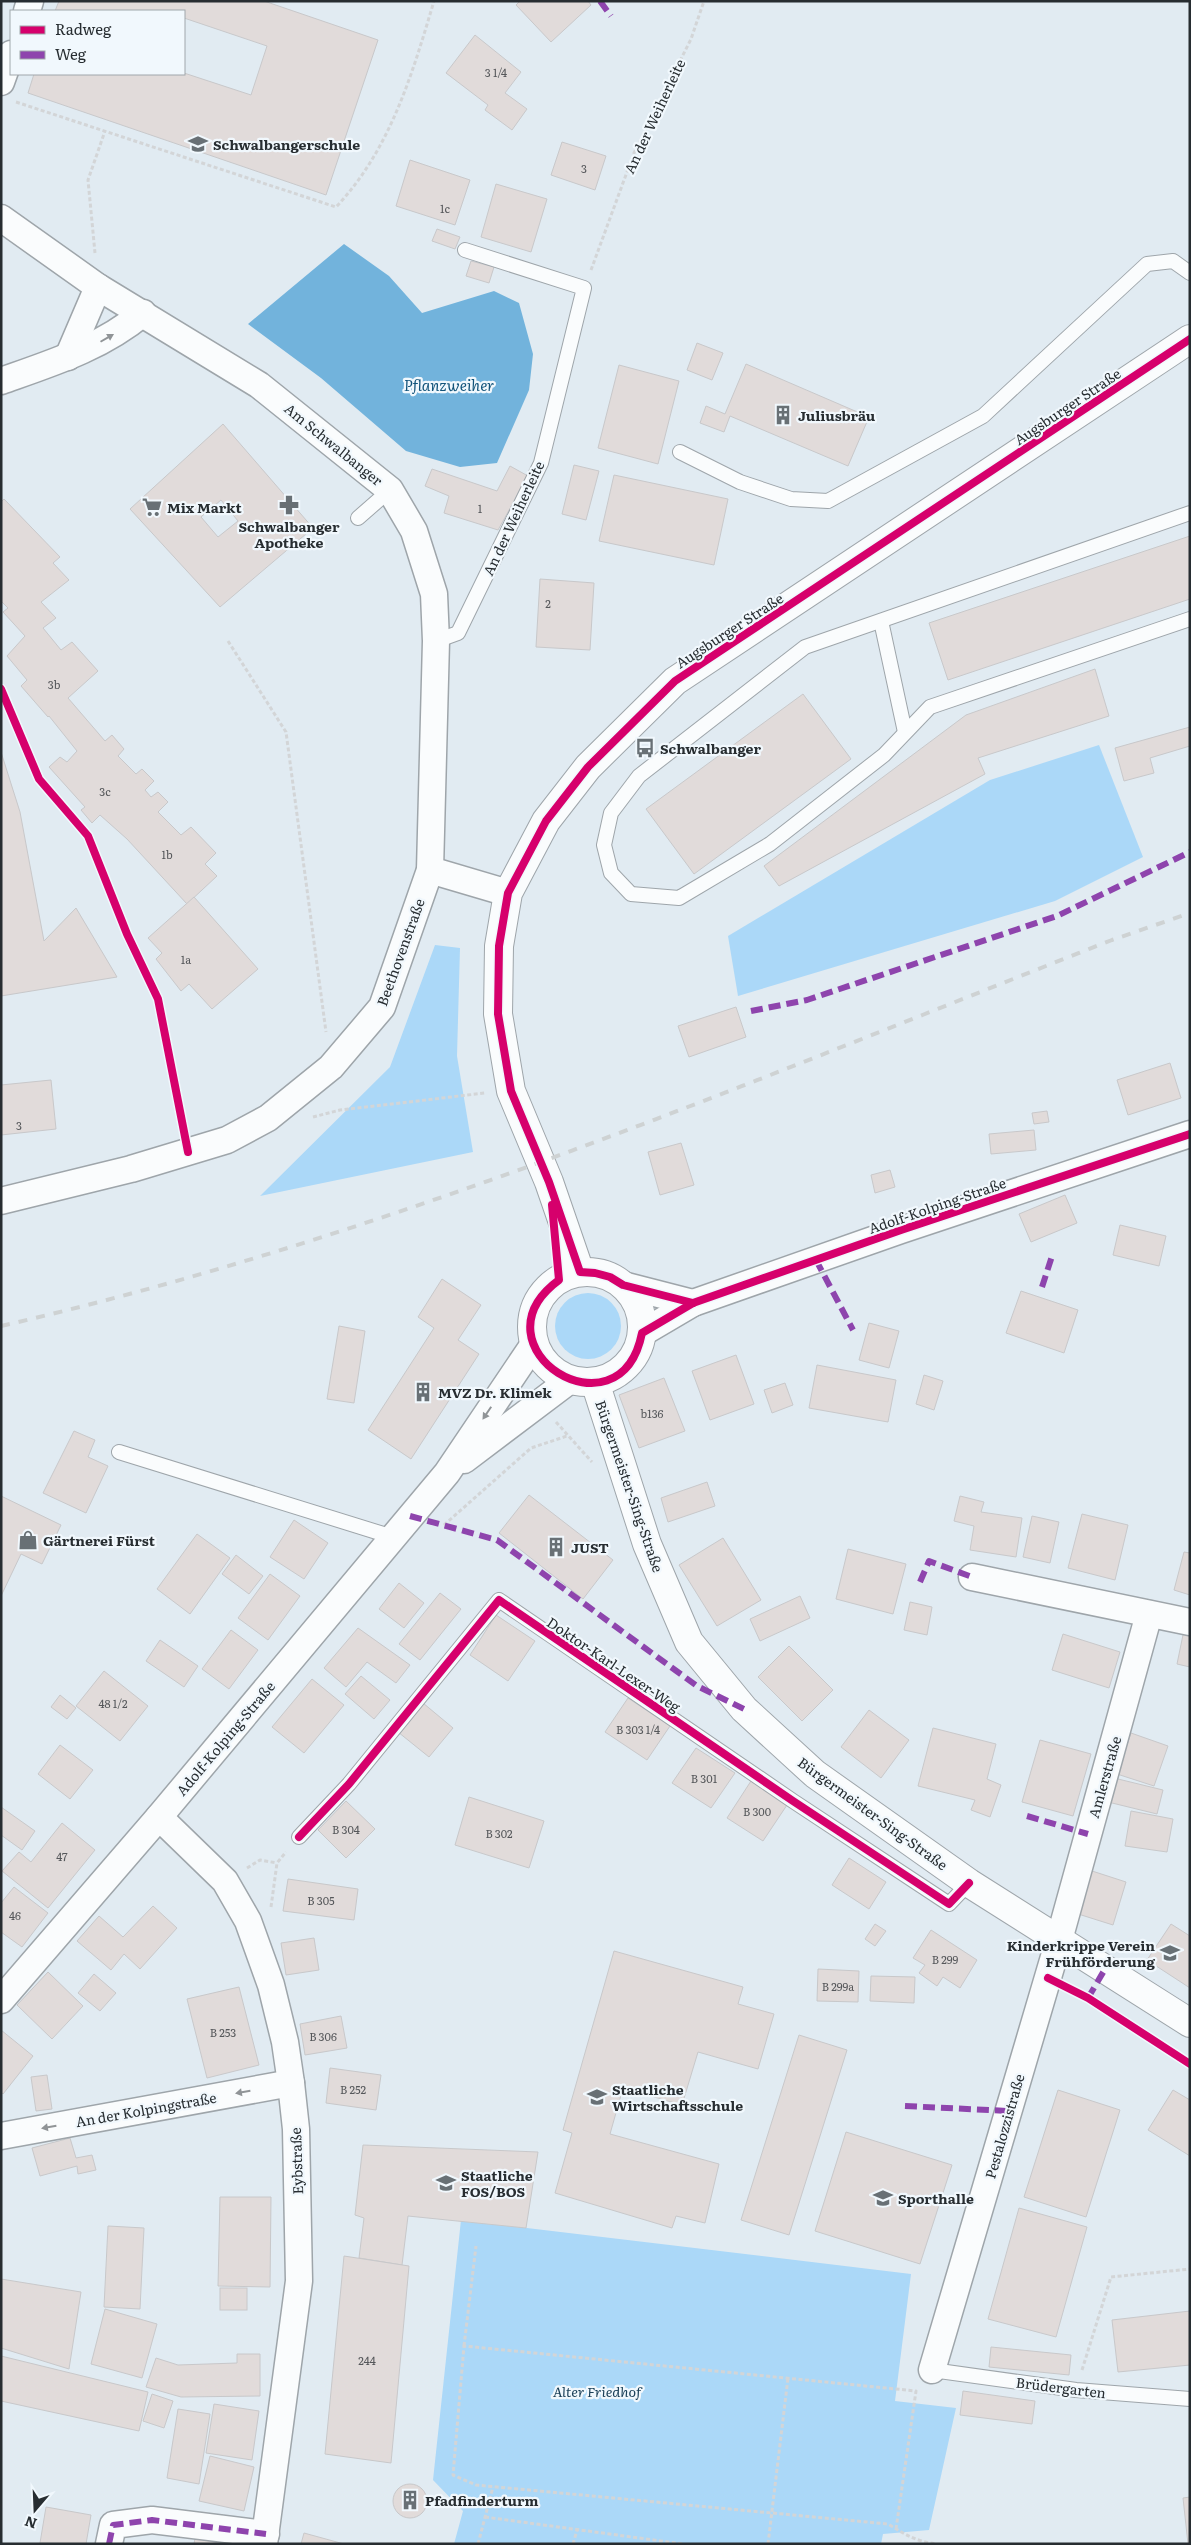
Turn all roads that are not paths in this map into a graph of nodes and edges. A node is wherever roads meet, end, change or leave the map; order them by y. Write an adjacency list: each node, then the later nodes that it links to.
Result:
1 (10, 61): 2 (street)
2 (6, 91)
3 (1, 218): 6 (street, Am Schwalbanger)
4 (465, 250): 17 (lane, An der Weiherleite)
5 (1190, 274): 11 (lane)
6 (98, 286): 7 (street, Am Schwalbanger); 9 (street)
7 (143, 313): 9 (street, one-way to 7); 12 (street, Am Schwalbanger)
8 (1190, 339): 20 (main road, Augsburger Straße)
9 (74, 364): 10 (street)
10 (1, 380)
11 (680, 452)
12 (390, 490): 14 (lane); 17 (street, Am Schwalbanger)
13 (1190, 513): 16 (lane)
14 (358, 518)
15 (1190, 619): 18 (lane)
16 (881, 621): 18 (lane); 18 (lane)
17 (436, 641): 19 (street, Am Schwalbanger)
18 (905, 732)
19 (430, 870): 20 (street); 22 (street, Beethovenstraße)
20 (508, 893): 23 (main road, Augsburger Straße)
21 (1190, 1134): 25 (street, Adolf-Kolping-Straße)
22 (1, 1201)
23 (570, 1276): 24 (main road); 27 (main road)
24 (623, 1285): 25 (street); 26 (main road)
25 (693, 1302): 26 (street, Adolf-Kolping-Straße)
26 (642, 1333): 28 (main road)
27 (534, 1344): 28 (main road); 30 (street, Adolf-Kolping-Straße, one-way to 30)
28 (582, 1381): 30 (street, Adolf-Kolping-Straße); 37 (main road, Bürgermeister-Sing-Straße)
29 (119, 1452): 31 (lane)
30 (447, 1473): 31 (street, Adolf-Kolping-Straße)
31 (394, 1536): 35 (street, Adolf-Kolping-Straße)
32 (972, 1577): 33 (street)
33 (1149, 1614): 34 (street); 38 (street, Amlerstraße)
34 (1190, 1622)
35 (159, 1817): 39 (street, Adolf-Kolping-Straße); 41 (street, Eybstraße)
36 (299, 1837): 37 (lane, Doktor-Karl-Lexer-Weg)
37 (969, 1883): 38 (main road, Bürgermeister-Sing-Straße)
38 (1059, 1940): 40 (main road, Bürgermeister-Sing-Straße); 43 (street, Pestalozzistraße)
39 (4, 1994)
40 (1190, 2023)
41 (291, 2083): 42 (street, An der Kolpingstraße, one-way to 42); 45 (street, Eybstraße)
42 (1, 2136)
43 (932, 2370): 44 (lane, Brüdergarten)
44 (1190, 2399)
45 (265, 2539): 46 (street)
46 (109, 2544)

